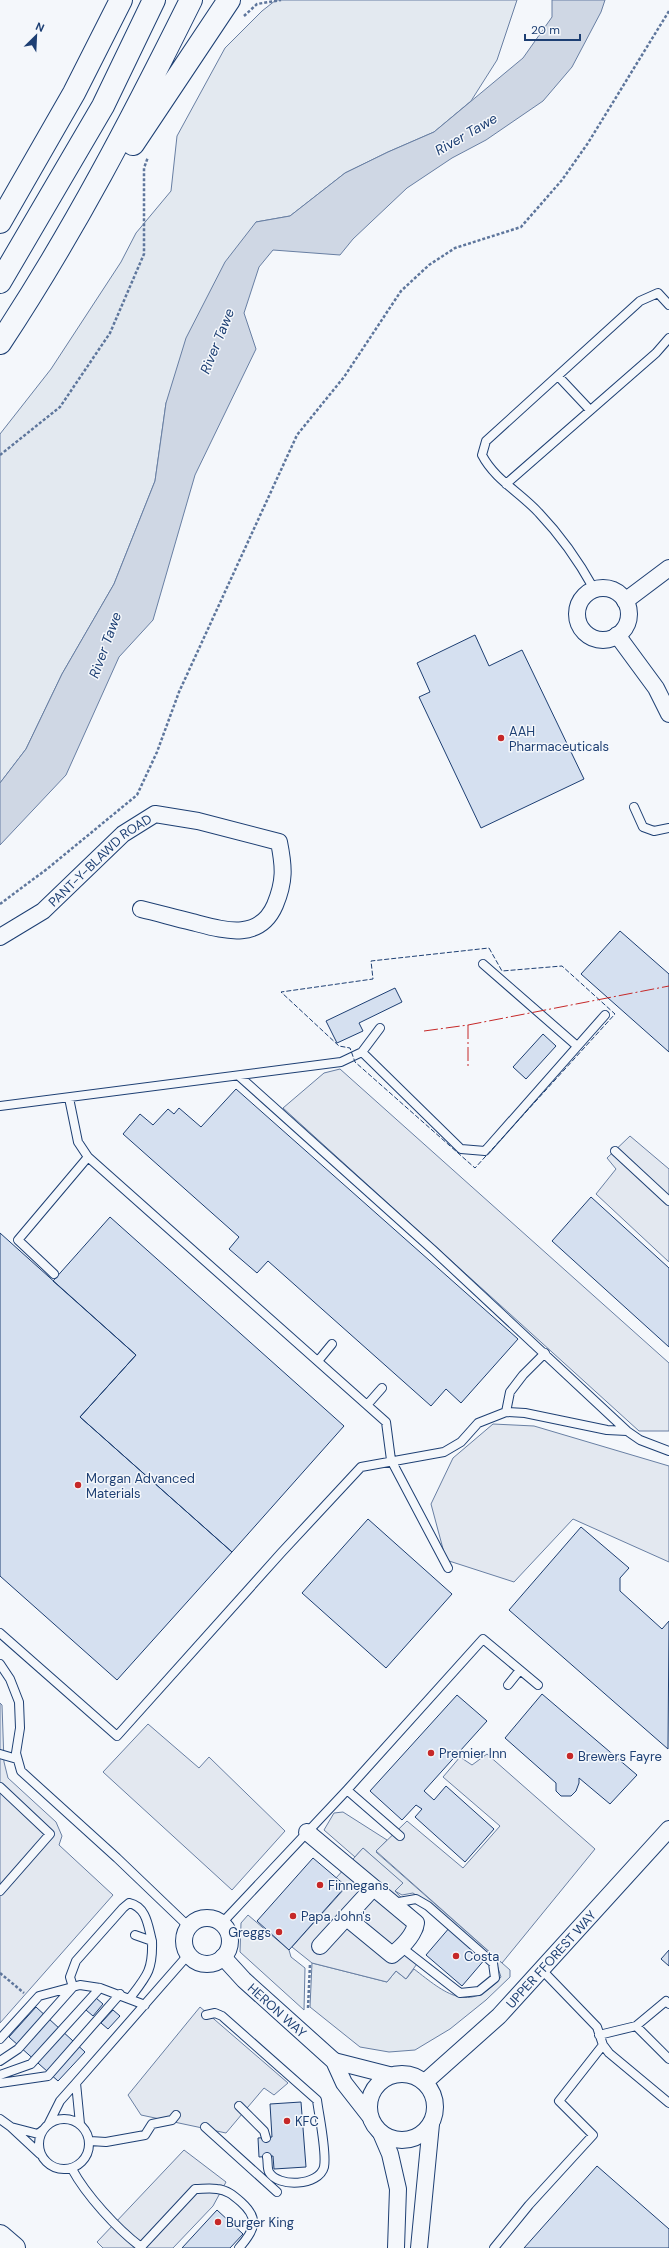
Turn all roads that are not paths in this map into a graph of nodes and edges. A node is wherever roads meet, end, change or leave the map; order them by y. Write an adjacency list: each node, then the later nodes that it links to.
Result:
1 (121, 0): 5 (main road)
2 (154, 0): 6 (main road)
3 (191, 0): 7 (main road)
4 (229, 0): 7 (main road)
5 (0, 222)
6 (0, 282)
7 (39, 284): 10 (main road)
8 (669, 305): 11 (lane)
9 (669, 338): 12 (lane)
10 (0, 343)
11 (558, 376): 12 (lane); 13 (lane)
12 (590, 410): 13 (lane)
13 (506, 484): 15 (lane)
14 (669, 568): 16 (street)
15 (594, 589): 16 (street); 17 (street)
16 (625, 601): 17 (street)
17 (617, 635): 18 (street)
18 (669, 714)
19 (634, 807): 20 (lane)
20 (669, 828)
21 (141, 909): 22 (street, PANT-Y-BLAWD ROAD)
22 (0, 937)
23 (483, 964): 26 (lane)
24 (605, 1015): 26 (lane)
25 (380, 1028): 27 (lane)
26 (577, 1046): 27 (lane)
27 (362, 1052): 28 (lane)
28 (239, 1076): 29 (lane); 36 (lane)
29 (69, 1098): 30 (lane); 32 (lane)
30 (0, 1106)
31 (615, 1151): 33 (lane)
32 (88, 1157): 34 (lane); 37 (lane)
33 (669, 1201)
34 (54, 1274)
35 (332, 1344): 37 (lane)
36 (545, 1353): 40 (lane); 41 (lane)
37 (318, 1361): 39 (lane)
38 (382, 1388): 39 (lane)
39 (367, 1405): 43 (lane)
40 (506, 1412): 41 (lane); 43 (lane)
41 (627, 1431): 42 (lane)
42 (669, 1451)
43 (391, 1460): 44 (lane); 45 (lane)
44 (448, 1568)
45 (0, 1632)
46 (0, 1664): 51 (lane)
47 (520, 1670): 48 (lane); 49 (lane); 53 (lane)
48 (508, 1685)
49 (538, 1685)
50 (0, 1754): 51 (lane)
51 (17, 1759): 62 (lane)
52 (0, 1787): 58 (lane)
53 (347, 1790): 55 (lane); 56 (lane)
54 (669, 1829): 69 (street, UPPER FFOREST WAY)
55 (307, 1832): 57 (street); 61 (lane)
56 (400, 1836)
57 (373, 1888): 59 (street); 60 (street)
58 (0, 1891)
59 (393, 1903): 66 (street); 66 (lane)
60 (347, 1918): 65 (street); 66 (street)
61 (222, 1923): 62 (street); 68 (street)
62 (188, 1926): 67 (street)
63 (135, 1935): 64 (lane)
64 (152, 1941): 71 (lane); 74 (lane)
65 (320, 1946)
66 (401, 1947)
67 (188, 1955): 68 (street); 76 (lane)
68 (224, 1957): 84 (street, HERON WAY)
69 (541, 1969): 79 (lane); 87 (street, UPPER FFOREST WAY)
70 (107, 1980): 72 (lane)
71 (74, 1987): 72 (lane); 80 (lane); 83 (lane)
72 (103, 1989): 73 (lane); 85 (lane)
73 (120, 1994): 74 (lane); 88 (lane)
74 (130, 1998): 76 (lane)
75 (669, 2004): 78 (lane)
76 (145, 2005): 89 (lane)
77 (206, 2015): 105 (lane)
78 (636, 2026): 79 (lane); 82 (lane)
79 (600, 2034): 81 (lane)
80 (0, 2039)
81 (603, 2046): 90 (lane); 114 (lane)
82 (669, 2059)
83 (0, 2061)
84 (334, 2061): 86 (street, HERON WAY); 93 (street, HERON WAY)
85 (0, 2075)
86 (389, 2076): 87 (street); 93 (street)
87 (425, 2082): 97 (street)
88 (0, 2083)
89 (76, 2083): 95 (lane); 96 (lane)
90 (669, 2103)
91 (239, 2106): 102 (lane)
92 (176, 2115): 103 (lane)
93 (369, 2115): 101 (street)
94 (0, 2119): 98 (lane)
95 (49, 2123): 96 (lane); 100 (lane)
96 (80, 2124): 103 (lane)
97 (431, 2124): 101 (street); 113 (street)
98 (11, 2127): 100 (lane); 104 (lane)
99 (205, 2127): 107 (lane)
100 (43, 2130): 104 (lane)
101 (381, 2133): 112 (street)
102 (266, 2138)
103 (90, 2141): 106 (lane)
104 (40, 2154): 106 (lane)
105 (268, 2157)
106 (72, 2169): 110 (lane)
107 (276, 2192)
108 (0, 2236): 109 (main road)
109 (14, 2248)
110 (141, 2248): 111 (lane)
111 (239, 2248)
112 (396, 2248)
113 (419, 2248)
114 (494, 2248)

